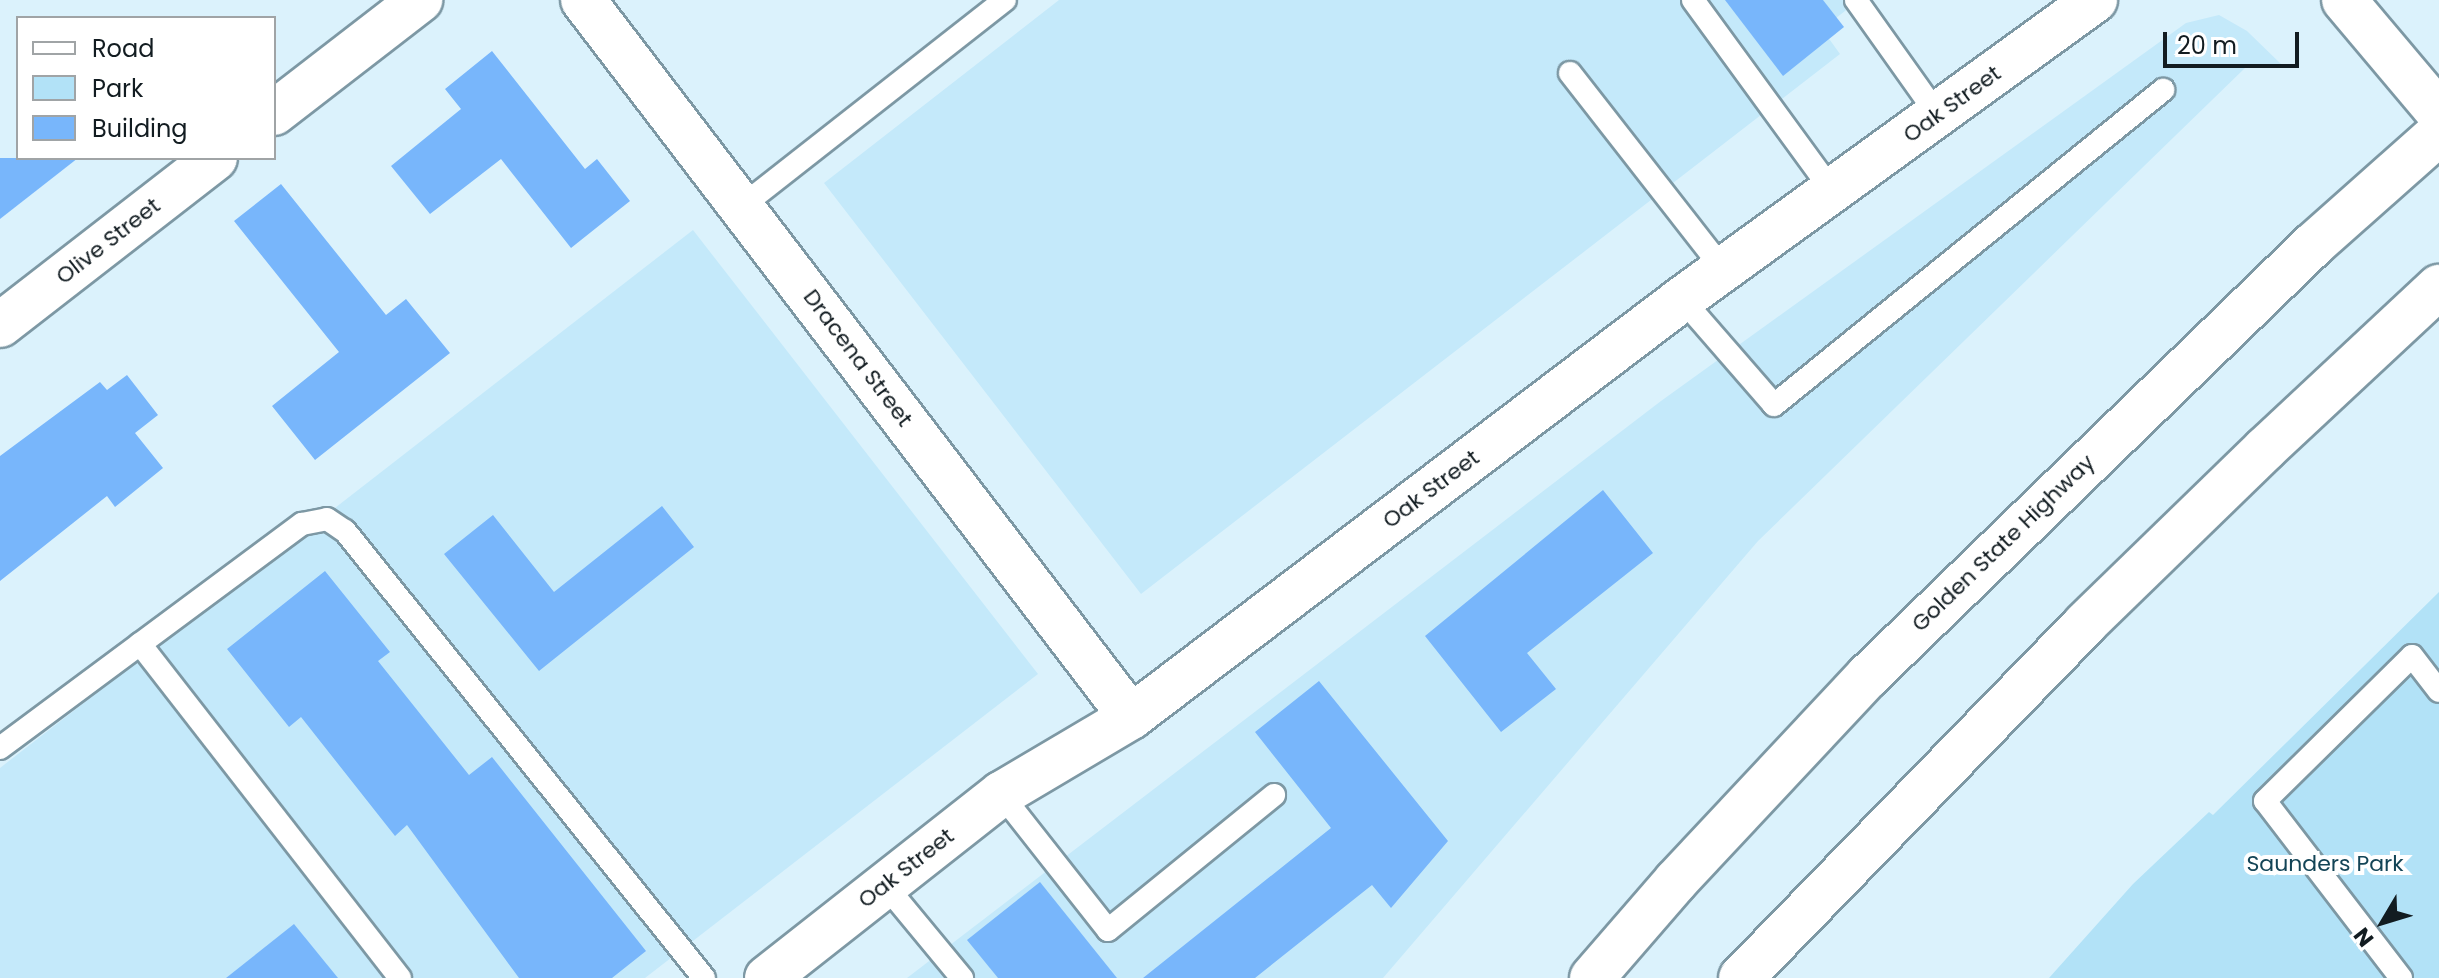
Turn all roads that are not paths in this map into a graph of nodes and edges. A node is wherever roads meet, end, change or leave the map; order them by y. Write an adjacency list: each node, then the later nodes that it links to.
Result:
1 (420, 0): 10 (main road)
2 (583, 0): 16 (main road, Dracena Street)
3 (1005, 0): 16 (lane)
4 (1693, 0): 15 (lane)
5 (1856, 0): 12 (lane)
6 (2095, 0): 12 (main road, Oak Street)
7 (2344, 0): 11 (main road)
8 (1570, 73): 17 (lane)
9 (2163, 90): 19 (lane)
10 (276, 111)
11 (2439, 113)
12 (1937, 114): 15 (main road, Oak Street)
13 (2439, 133): 32 (main road, Golden State Highway)
14 (212, 160): 20 (main road, Olive Street)
15 (1833, 192): 17 (main road, Oak Street)
16 (742, 206): 23 (main road, Dracena Street)
17 (1724, 270): 19 (main road, Oak Street)
18 (2439, 287): 33 (main road)
19 (1682, 299): 23 (main road, Oak Street)
20 (0, 325)
21 (140, 644): 24 (lane); 28 (lane); 29 (lane)
22 (2439, 691): 34 (lane)
23 (1131, 717): 25 (main road, Oak Street)
24 (0, 748)
25 (1001, 794): 26 (lane); 27 (main road, Oak Street)
26 (1274, 795)
27 (885, 885): 30 (main road, Oak Street); 31 (lane)
28 (400, 978)
29 (704, 978)
30 (767, 978)
31 (962, 978)
32 (1592, 978)
33 (1741, 978)
34 (2401, 978)

